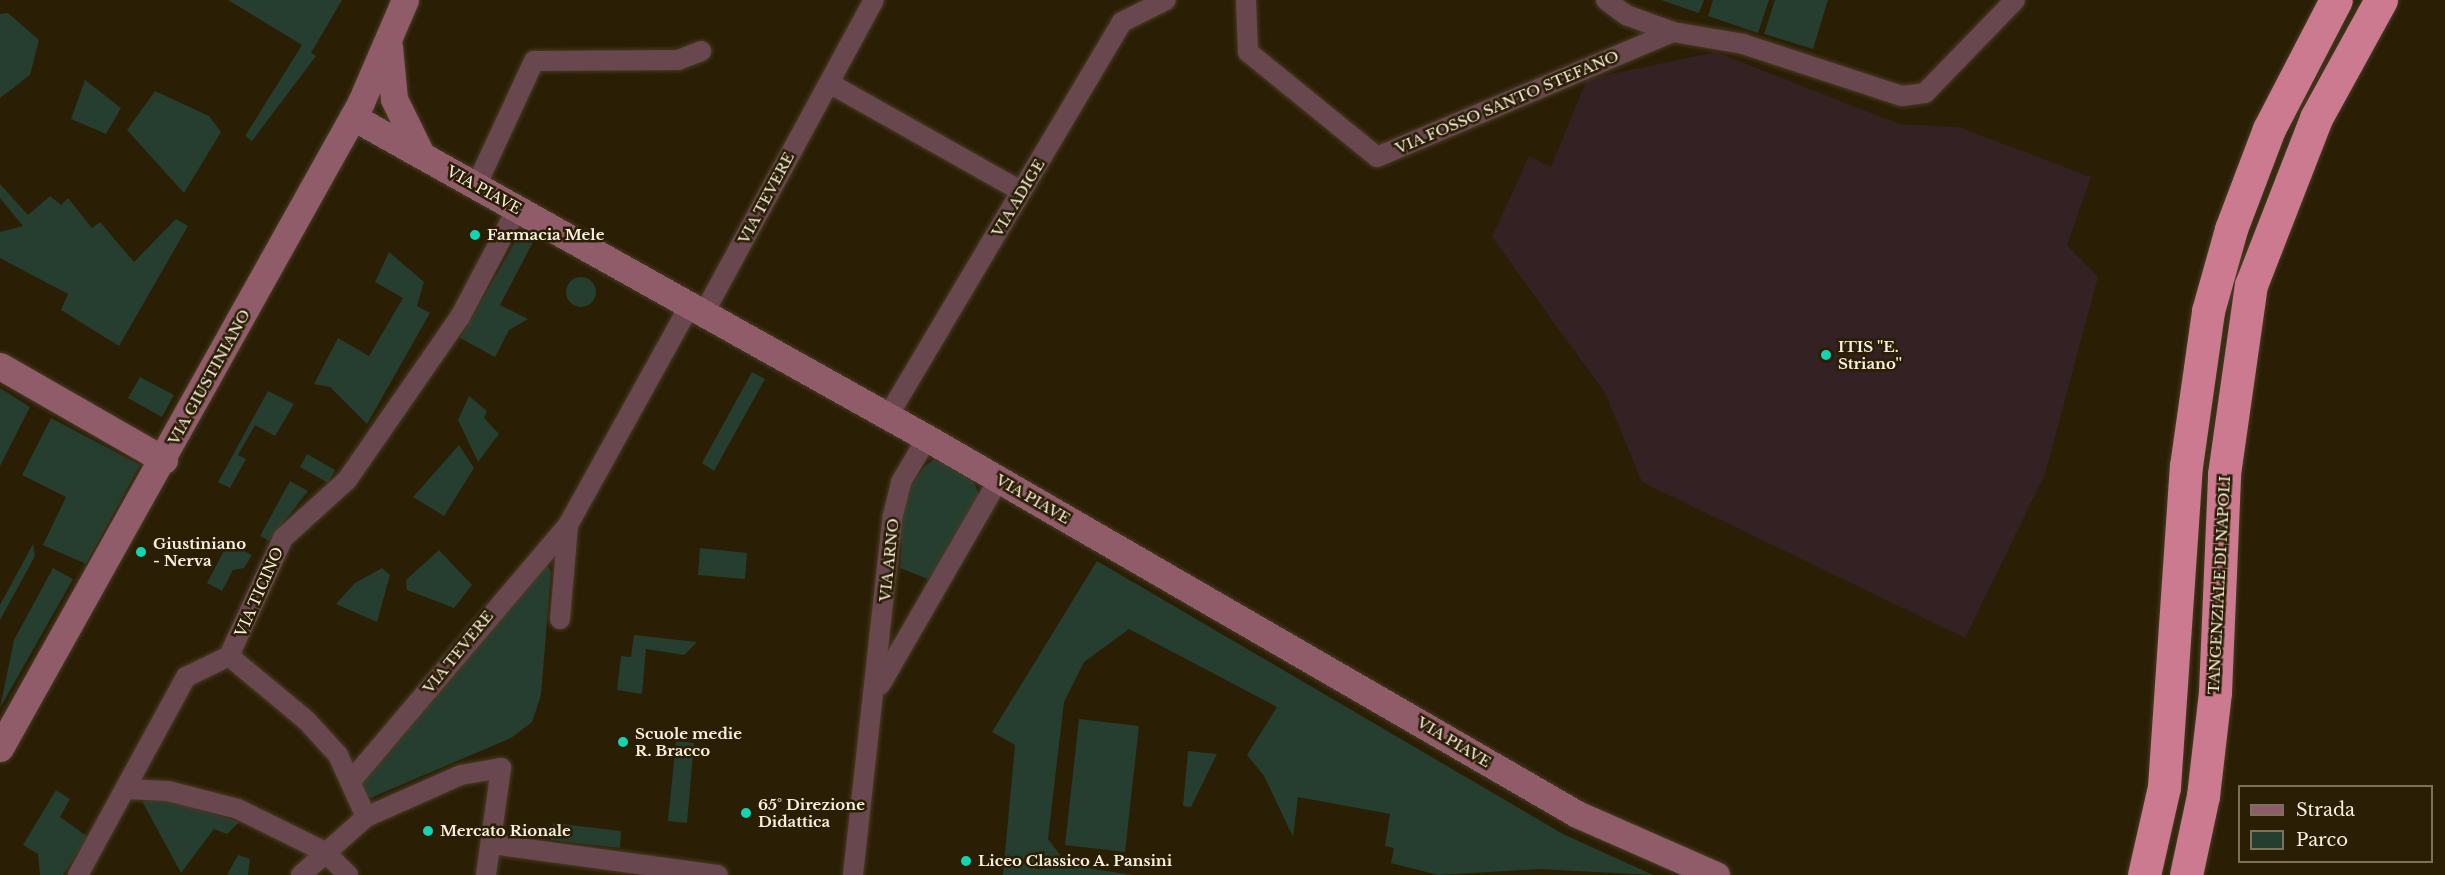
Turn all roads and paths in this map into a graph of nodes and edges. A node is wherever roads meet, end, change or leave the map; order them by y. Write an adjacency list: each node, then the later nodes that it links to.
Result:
1 (405, 0): 11 (street, VIA GIUSTINIANO)
2 (874, 0): 13 (street, VIA TEVERE)
3 (1246, 0): 10 (street, VIA FOSSO SANTO STEFANO)
4 (1606, 0): 9 (street)
5 (2015, 0): 10 (street)
6 (2336, 0): 42 (highway)
7 (2381, 0): 43 (highway, TANGENZIALE DI NAPOLI)
8 (1155, 2): 17 (street, VIA ADIGE)
9 (1629, 7): 10 (street)
10 (1673, 32)
11 (389, 42): 14 (street, VIA GIUSTINIANO); 15 (street)
12 (700, 51): 16 (street)
13 (829, 83): 17 (street); 19 (street, VIA TEVERE)
14 (353, 117): 15 (street, VIA PIAVE); 23 (street, VIA GIUSTINIANO)
15 (421, 155): 16 (street, VIA PIAVE)
16 (476, 186): 18 (street, VIA PIAVE)
17 (1022, 191): 21 (street, VIA ADIGE)
18 (517, 208): 19 (street, VIA PIAVE); 27 (street, VIA TICINO)
19 (697, 309): 21 (street, VIA PIAVE); 25 (street, VIA TEVERE)
20 (0, 366): 23 (street)
21 (888, 416): 22 (street, VIA PIAVE)
22 (927, 438): 24 (street, VIA PIAVE); 28 (street, VIA ARNO)
23 (164, 460): 29 (street, VIA GIUSTINIANO)
24 (999, 479): 28 (street, VIA ARNO); 41 (street, VIA PIAVE)
25 (568, 525): 26 (street, VIA TEVERE); 30 (street, VIA TEVERE)
26 (561, 618)
27 (229, 656): 30 (street, VIA TICINO); 31 (street)
28 (877, 690): 40 (street, VIA ARNO)
29 (0, 748)
30 (351, 781): 32 (street, VIA TICINO)
31 (125, 789): 34 (street); 35 (street)
32 (366, 817): 33 (street); 34 (street)
33 (491, 844): 38 (street); 39 (street)
34 (325, 852): 36 (street); 37 (street)
35 (80, 873)
36 (301, 875)
37 (348, 875)
38 (486, 875)
39 (718, 875)
40 (853, 875)
41 (1716, 875)
42 (2144, 875)
43 (2186, 875)

